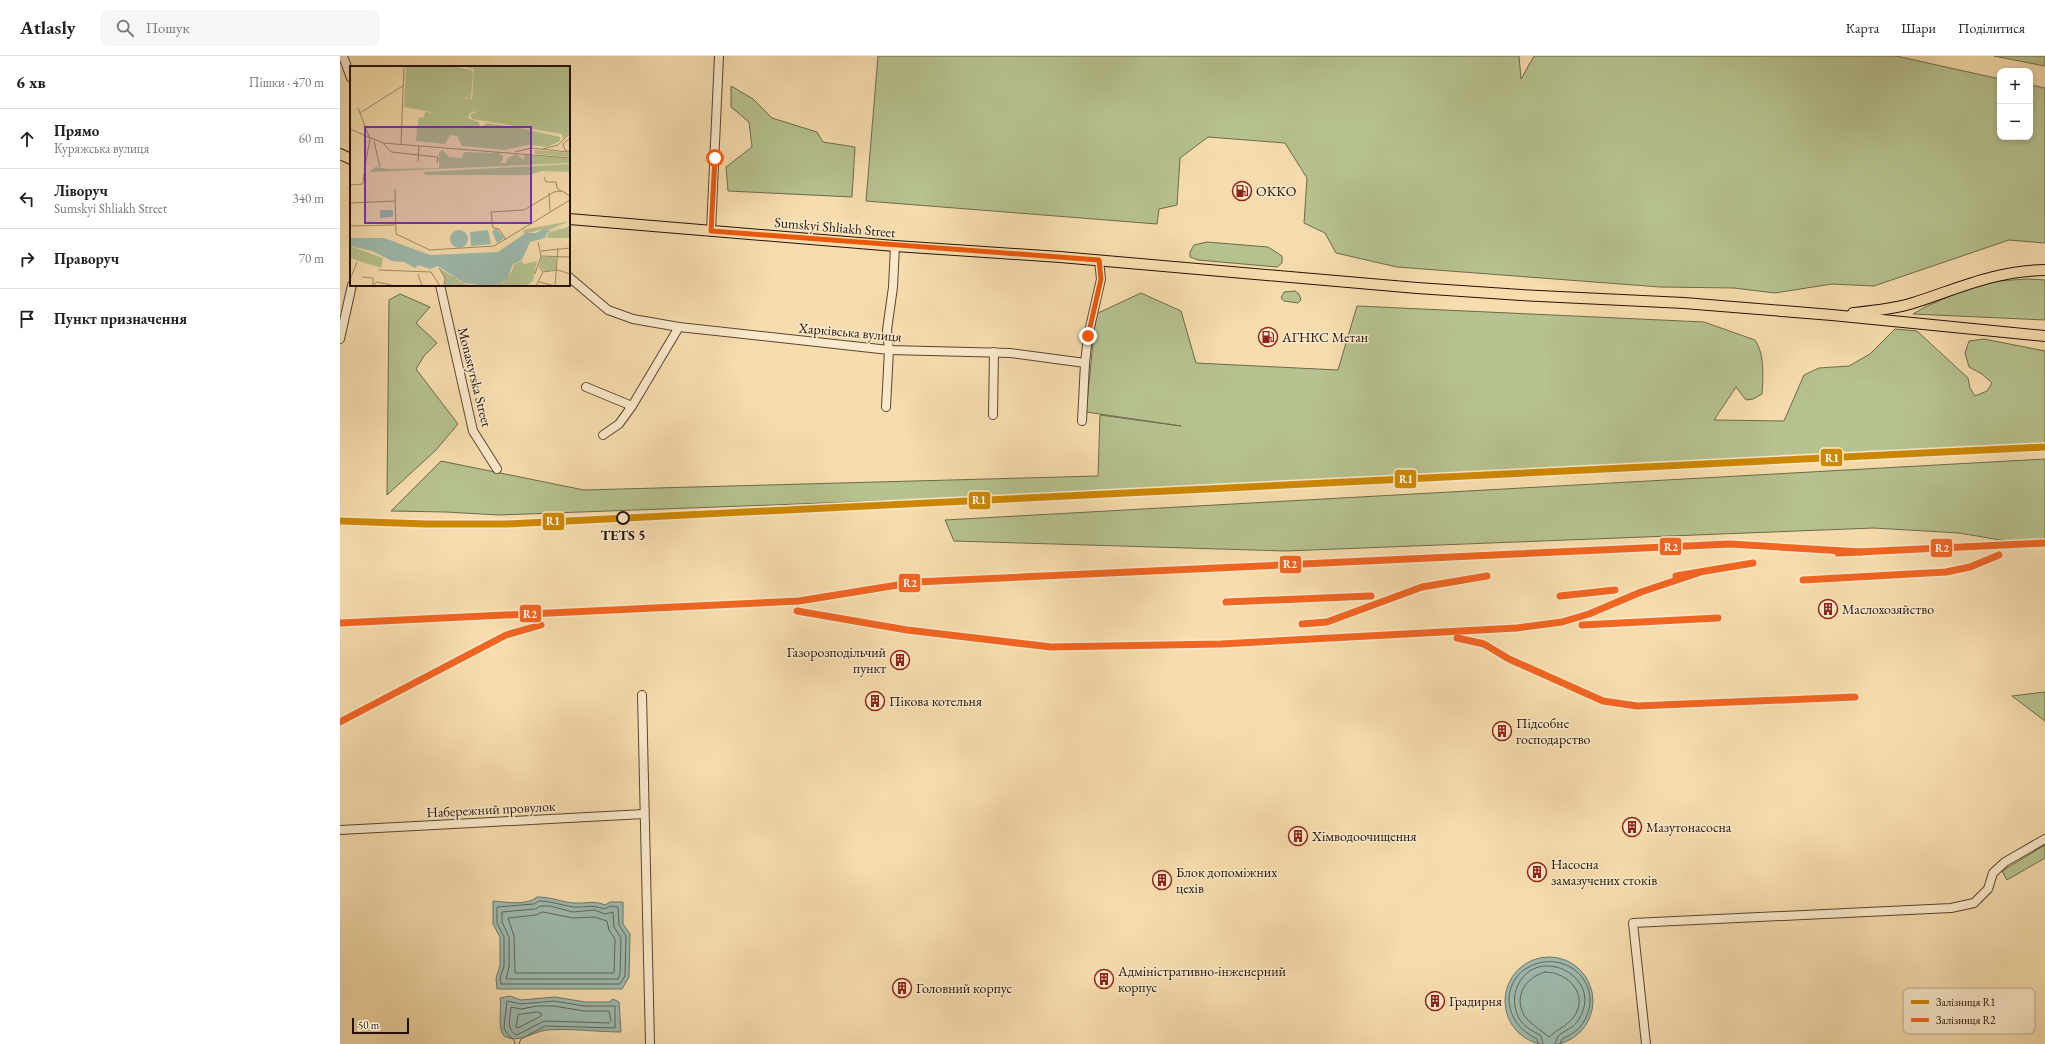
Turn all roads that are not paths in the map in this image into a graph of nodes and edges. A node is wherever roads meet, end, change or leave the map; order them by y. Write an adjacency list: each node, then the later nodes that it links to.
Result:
1 (343, 56): 3 (street)
2 (720, 56): 7 (street)
3 (350, 75)
4 (340, 154): 5 (main road)
5 (350, 159)
6 (570, 220): 7 (main road, Sumskyi Shliakh Street)
7 (711, 231): 8 (main road, Sumskyi Shliakh Street)
8 (896, 246): 9 (main road, Sumskyi Shliakh Street); 18 (street)
9 (1099, 260): 14 (main road, Sumskyi Shliakh Street); 20 (street)
10 (2045, 270): 14 (main road)
11 (570, 278): 15 (street, Харківська вулиця)
12 (352, 286): 17 (street)
13 (440, 286): 27 (street, Monastyrska Street)
14 (1832, 315): 16 (main road)
15 (678, 327): 18 (street, Харківська вулиця); 22 (street)
16 (2045, 336)
17 (340, 339)
18 (889, 350): 19 (street, Харківська вулиця); 23 (street)
19 (994, 352): 20 (street, Харківська вулиця); 24 (street)
20 (1085, 363): 25 (street)
21 (586, 387): 22 (street)
22 (632, 406): 26 (street)
23 (886, 408)
24 (992, 414)
25 (1082, 421)
26 (603, 435)
27 (497, 469)
28 (642, 695): 29 (street)
29 (644, 814): 30 (street, Набережний провулок); 32 (street)
30 (340, 830)
31 (2045, 839): 33 (street)
32 (650, 1044)
33 (1646, 1044)

